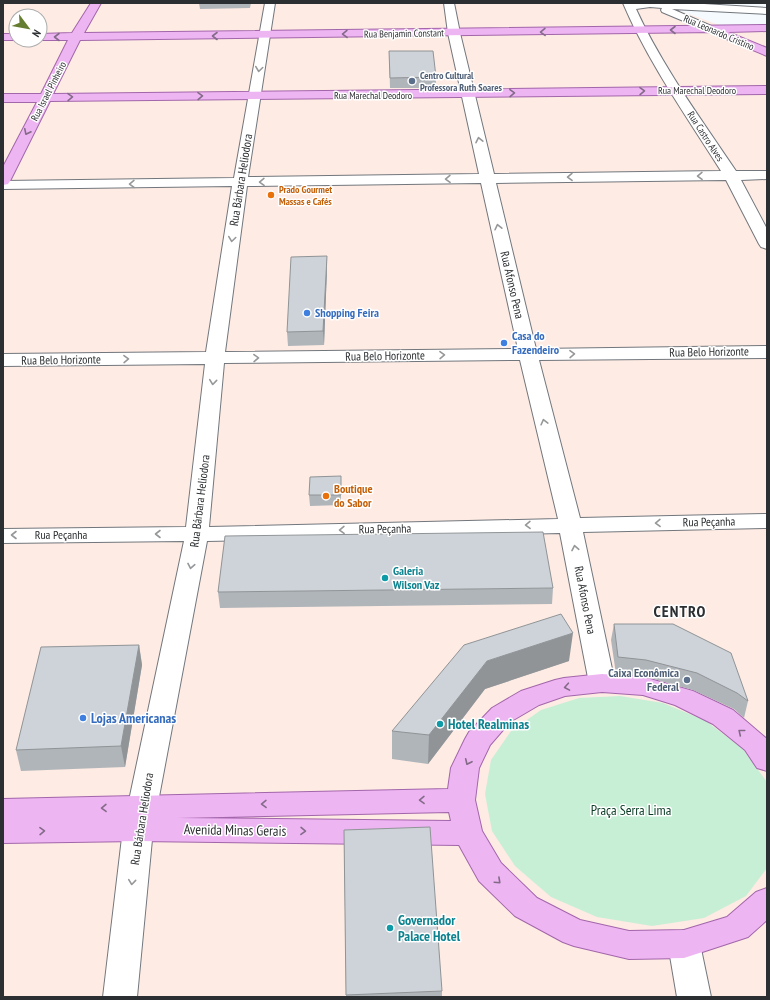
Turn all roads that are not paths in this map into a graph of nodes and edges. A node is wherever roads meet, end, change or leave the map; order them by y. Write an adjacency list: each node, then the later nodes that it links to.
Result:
1 (96, 3): 12 (main road, Rua Israel Pinheiro)
2 (270, 3): 11 (street, Rua Bárbara Heliodora)
3 (449, 3): 10 (street, Rua Afonso Pena)
4 (651, 3): 5 (street, Rua Castro Alves); 6 (street, Rua Castro Alves); 9 (street, Rua Leonardo Cristino)
5 (629, 6): 8 (street, Rua Castro Alves)
6 (767, 11)
7 (767, 29): 9 (main road, Rua Benjamin Constant); 14 (main road)
8 (640, 30): 9 (main road, Rua Benjamin Constant, one-way to 8); 10 (main road, Rua Benjamin Constant, one-way to 10); 15 (street, Rua Castro Alves)
9 (712, 30): 14 (main road, Rua Leonardo Cristino)
10 (454, 33): 11 (main road, Rua Benjamin Constant, one-way to 11); 17 (street, Rua Afonso Pena)
11 (264, 35): 12 (main road, Rua Benjamin Constant, one-way to 12); 18 (street, Rua Bárbara Heliodora, one-way to 18)
12 (76, 36): 13 (main road, Rua Benjamin Constant, one-way to 13); 19 (main road, Rua Israel Pinheiro)
13 (48, 37)
14 (763, 50)
15 (676, 90): 16 (main road, Rua Marechal Deodoro); 17 (main road, Rua Marechal Deodoro, one-way to 15); 21 (street, Rua Castro Alves)
16 (767, 90)
17 (468, 94): 18 (main road, Rua Marechal Deodoro); 23 (street, Rua Afonso Pena, one-way to 17)
18 (255, 95): 19 (main road, Rua Marechal Deodoro, one-way to 18); 25 (street, Rua Bárbara Heliodora)
19 (44, 97): 20 (main road, Rua Marechal Deodoro); 24 (main road, Rua Israel Pinheiro, one-way to 24)
20 (3, 98)
21 (732, 175): 22 (street); 23 (street, one-way to 23); 27 (street, Rua Castro Alves)
22 (767, 175)
23 (487, 178): 25 (street, one-way to 25); 29 (street, Rua Afonso Pena, one-way to 23)
24 (3, 181)
25 (240, 182): 26 (street, one-way to 26); 30 (street, Rua Bárbara Heliodora, one-way to 30)
26 (3, 185)
27 (767, 244)
28 (767, 352): 29 (street, Rua Belo Horizonte, one-way to 28)
29 (528, 354): 30 (street, Rua Belo Horizonte, one-way to 29); 33 (street, Rua Afonso Pena, one-way to 29)
30 (215, 358): 31 (street, Rua Belo Horizonte, one-way to 30); 34 (street, Rua Bárbara Heliodora, one-way to 34)
31 (3, 360)
32 (767, 521): 33 (street, Rua Peçanha, one-way to 33)
33 (570, 524): 34 (street, Rua Peçanha, one-way to 34); 36 (street, Rua Afonso Pena, one-way to 33)
34 (197, 534): 35 (street, Rua Peçanha, one-way to 35); 40 (street, Rua Bárbara Heliodora, one-way to 40)
35 (3, 536)
36 (602, 683): 37 (main road, one-way to 36); 38 (main road, one-way to 38)
37 (767, 760)
38 (461, 800): 40 (main road, Avenida Minas Gerais, one-way to 40); 42 (main road)
39 (3, 810): 40 (main road, Avenida Minas Gerais, one-way to 39)
40 (140, 818): 41 (main road, Avenida Minas Gerais, one-way to 40); 42 (main road, Avenida Minas Gerais, one-way to 42); 45 (street, Rua Bárbara Heliodora, one-way to 45)
41 (3, 831)
42 (468, 834): 44 (main road, one-way to 44)
43 (767, 901): 44 (main road)
44 (684, 944): 46 (street)
45 (120, 997)
46 (694, 997)

